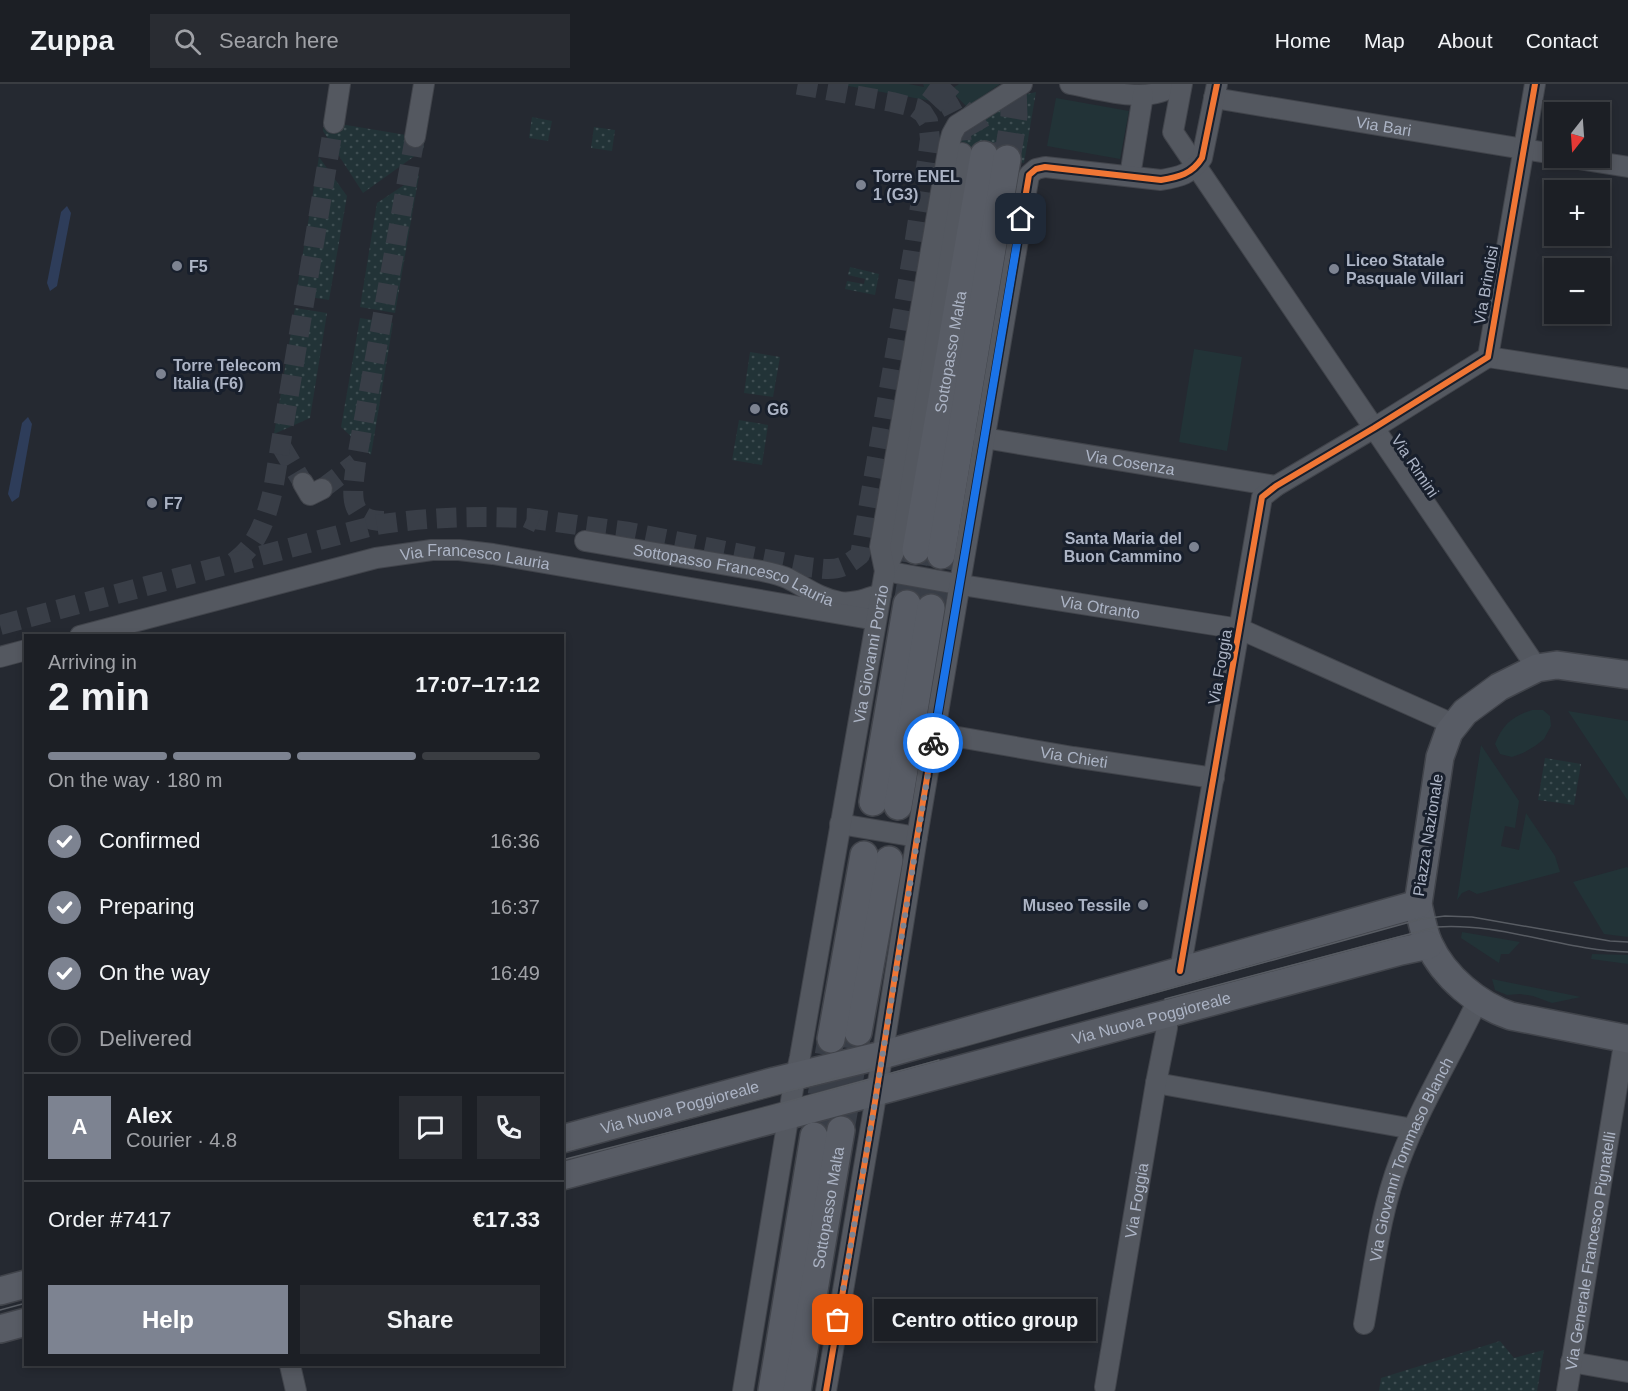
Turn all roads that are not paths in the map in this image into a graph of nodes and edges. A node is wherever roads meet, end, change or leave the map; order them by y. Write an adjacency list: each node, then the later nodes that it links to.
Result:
1 (340, 84): 10 (street)
2 (424, 84): 11 (street)
3 (1022, 84): 28 (street, Via Giovanni Porzio)
4 (1070, 84): 9 (street)
5 (1175, 84): 9 (street)
6 (1182, 84): 16 (street, Via Rimini)
7 (1535, 84): 12 (street, Via Brindisi)
8 (1215, 91): 12 (street, Via Bari); 16 (street)
9 (1143, 95): 18 (street)
10 (334, 123)
11 (415, 137)
12 (1524, 149): 13 (street, Via Bari); 19 (street, Via Brindisi)
13 (1544, 152)
14 (984, 155): 27 (main road, Sottopasso Malta); 28 (street)
15 (1610, 164): 17 (street)
16 (1196, 167): 18 (street); 21 (street, Via Rimini)
17 (1628, 167)
18 (1130, 176): 22 (street)
19 (1488, 357): 20 (street); 21 (street)
20 (1628, 379)
21 (1374, 428): 24 (street, Via Foggia); 38 (street, Via Rimini)
22 (984, 438): 24 (street, Via Cosenza); 29 (street)
23 (303, 483): 25 (street)
24 (1276, 486): 34 (street, Via Foggia)
25 (322, 489)
26 (585, 541): 31 (street, Sottopasso Francesco Lauria)
27 (928, 552)
28 (885, 571): 29 (street, Via Otranto); 30 (street, Via Giovanni Porzio)
29 (960, 584): 34 (street, Via Otranto); 41 (street)
30 (881, 594): 31 (street, Sottopasso Francesco Lauria); 33 (street, Via Giovanni Porzio)
31 (800, 597): 33 (street, Via Francesco Lauria); 35 (street, Via Francesco Lauria)
32 (919, 606): 43 (main road)
33 (876, 620): 44 (street, Via Giovanni Porzio)
34 (1240, 628): 40 (street, Via Otranto); 42 (street, Via Foggia)
35 (88, 634)
36 (24, 651): 37 (street)
37 (0, 657)
38 (1537, 668): 39 (main road, Piazza Nazionale); 40 (main road, Piazza Nazionale)
39 (1628, 675)
40 (1455, 725): 46 (main road, Piazza Nazionale)
41 (934, 733): 42 (street, Via Chieti); 45 (street)
42 (1214, 778): 48 (street, Via Foggia)
43 (886, 804)
44 (840, 824): 45 (street); 55 (street, Via Giovanni Porzio)
45 (917, 837): 54 (street)
46 (1418, 904): 47 (main road, Piazza Nazionale); 48 (main road)
47 (1429, 945): 49 (main road, Piazza Nazionale); 50 (main road, Via Nuova Poggioreale)
48 (1180, 971): 54 (main road)
49 (1478, 1000): 53 (main road, Piazza Nazionale); 60 (street, Via Giovanni Tommaso Blanch)
50 (1167, 1014): 56 (street, Via Foggia); 57 (main road, Via Nuova Poggioreale)
51 (858, 1032): 52 (main road)
52 (831, 1039)
53 (1627, 1039): 69 (street, Via Generale Francesco Pignatelli)
54 (882, 1055): 55 (main road, Via Nuova Poggioreale); 57 (street)
55 (795, 1076): 58 (street, Via Giovanni Porzio); 62 (main road, Via Nuova Poggioreale)
56 (1156, 1083): 60 (street); 72 (street, Via Foggia)
57 (876, 1092): 58 (main road, Via Nuova Poggioreale); 77 (street)
58 (789, 1114): 63 (main road); 74 (street, Via Giovanni Porzio)
59 (842, 1130): 76 (main road, Sottopasso Malta)
60 (1413, 1130): 67 (street, Via Giovanni Tommaso Blanch)
61 (814, 1136): 75 (main road, Sottopasso Malta)
62 (564, 1138)
63 (564, 1175)
64 (24, 1285): 65 (main road)
65 (0, 1291)
66 (24, 1323): 68 (main road)
67 (1364, 1324)
68 (0, 1329)
69 (1571, 1362): 71 (street); 78 (street, Via Generale Francesco Pignatelli)
70 (290, 1366): 73 (street)
71 (1628, 1372)
72 (1104, 1387)
73 (296, 1391)
74 (743, 1391)
75 (772, 1391)
76 (797, 1391)
77 (826, 1391)
78 (1567, 1391)

